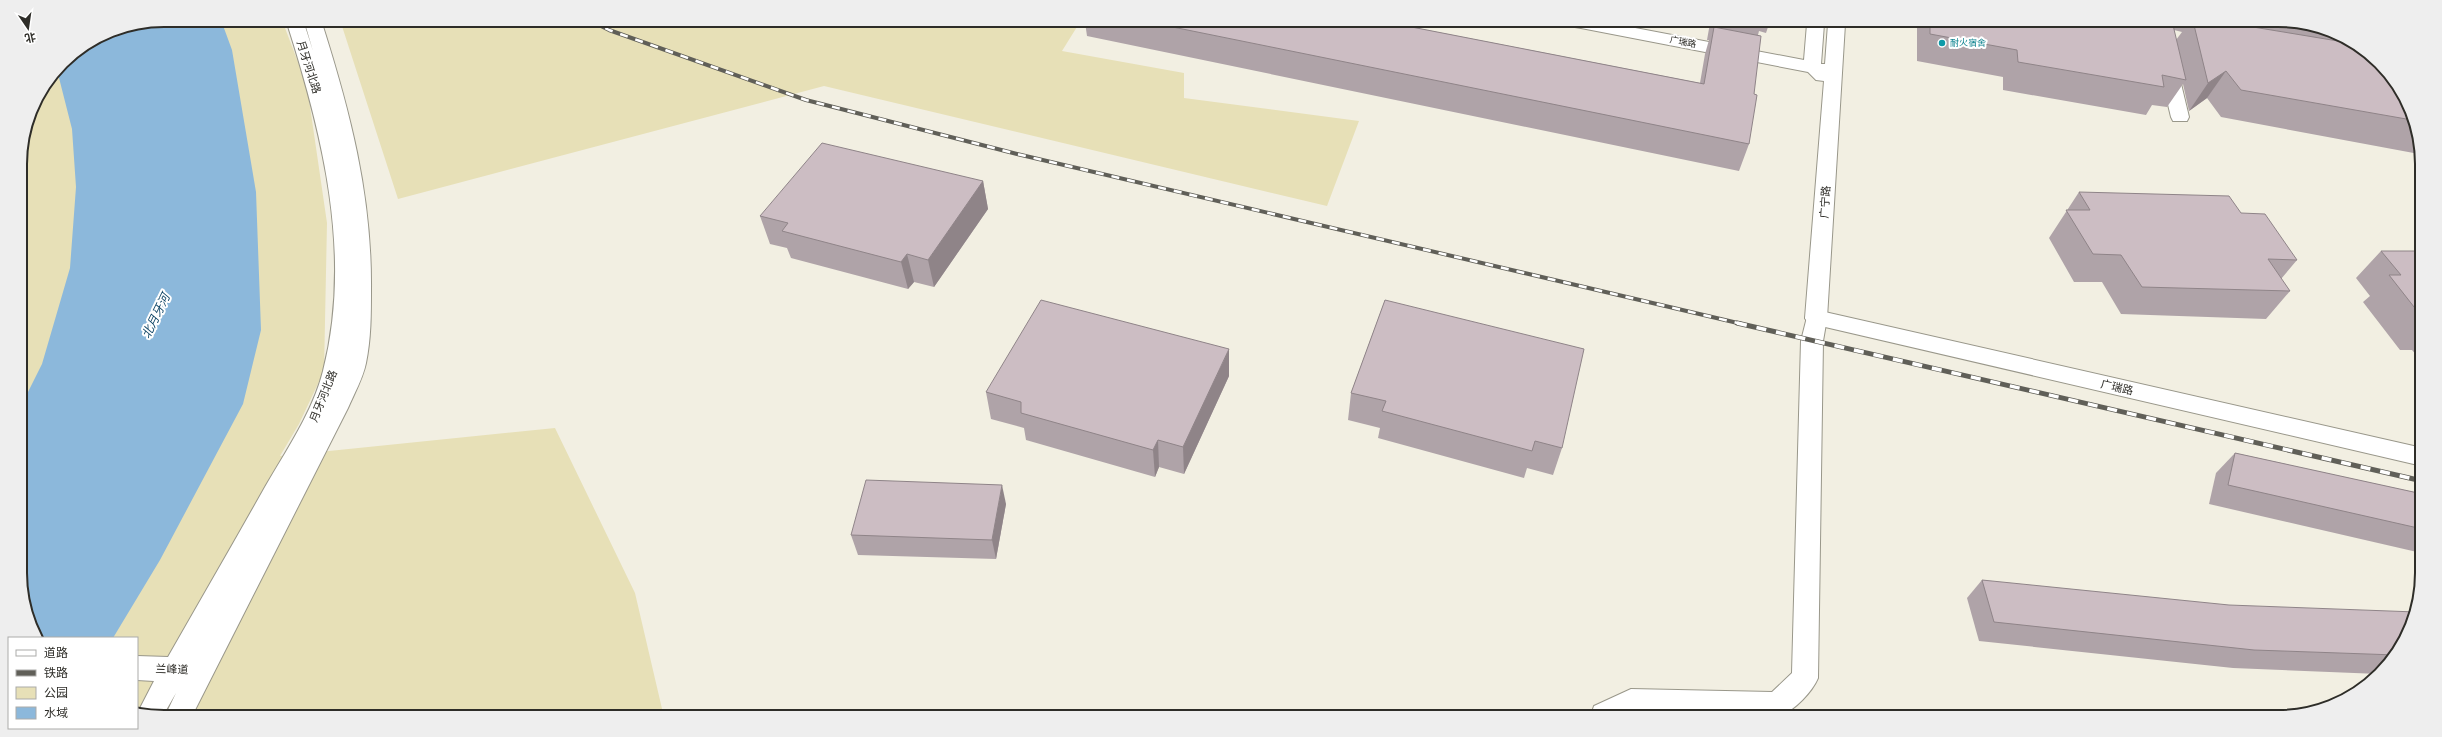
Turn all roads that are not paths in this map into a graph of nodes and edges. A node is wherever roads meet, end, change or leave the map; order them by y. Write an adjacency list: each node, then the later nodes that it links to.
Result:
1 (296, 27): 14 (street, 月牙河北路)
2 (314, 27): 15 (street, 月牙河北路)
3 (1604, 27): 8 (street, 广瑞路)
4 (1634, 27): 8 (street, 广瑞路)
5 (1816, 27): 8 (street)
6 (1837, 27): 9 (street, 广宁路)
7 (2164, 50): 10 (street)
8 (1812, 63): 9 (street)
9 (1832, 74): 11 (street, 广宁路)
10 (2180, 117)
11 (1816, 318): 12 (street, 广瑞路); 18 (street, 广宁路)
12 (2415, 455)
13 (139, 668): 14 (street, 兰峰道)
14 (174, 670): 15 (street, 兰峰道); 16 (street, 月牙河北路)
15 (203, 670): 17 (street, 月牙河北路)
16 (152, 709)
17 (181, 710)
18 (1614, 710)

